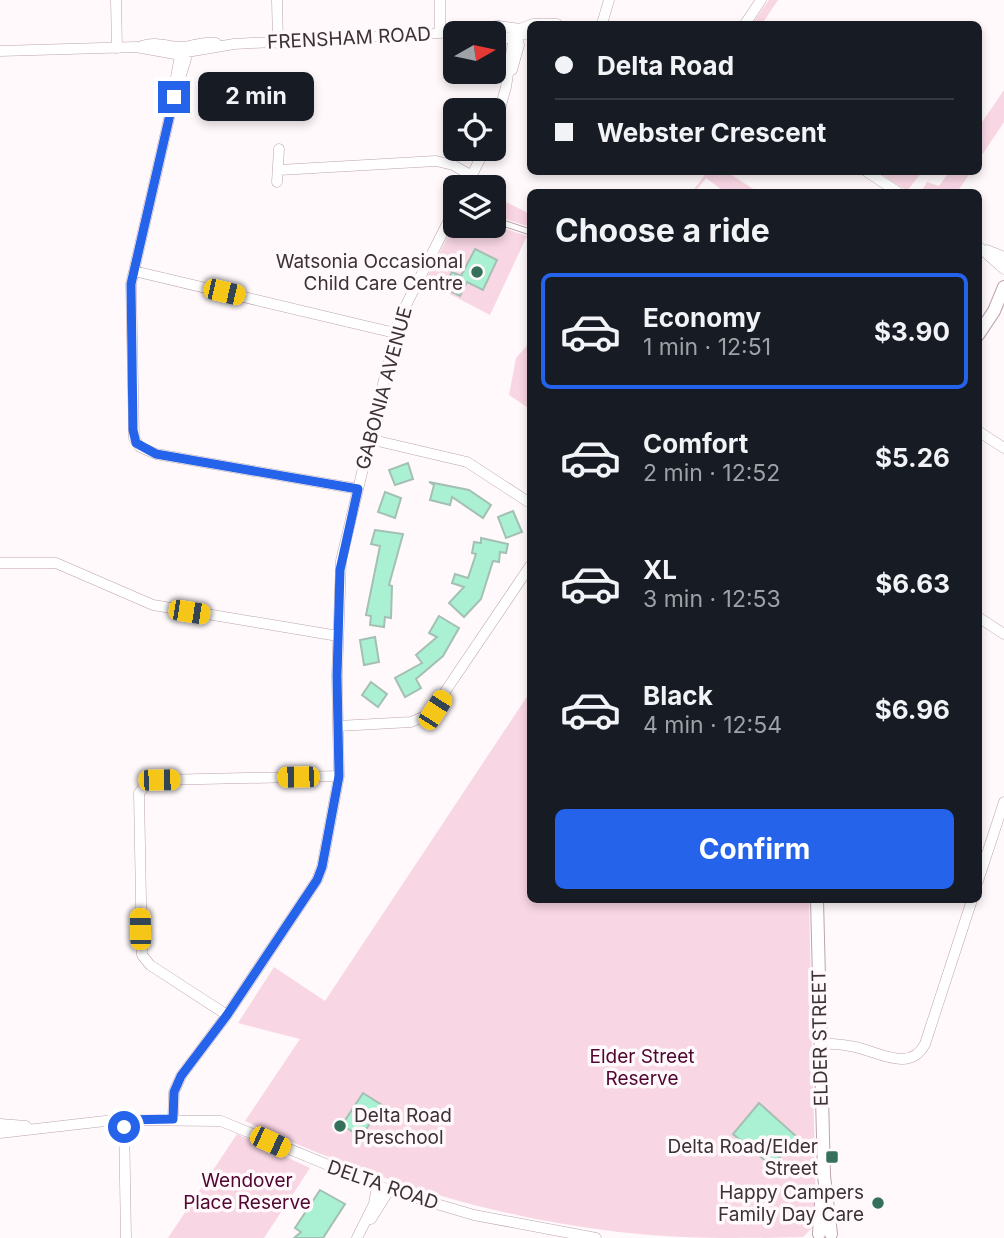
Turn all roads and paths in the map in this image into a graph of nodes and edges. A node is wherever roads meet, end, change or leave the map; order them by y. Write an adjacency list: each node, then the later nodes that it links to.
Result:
1 (116, 0): 16 (street)
2 (277, 0): 15 (street)
3 (440, 0): 10 (street)
4 (608, 0): 6 (street)
5 (761, 0): 7 (street)
6 (603, 21)
7 (747, 21)
8 (527, 28): 14 (street, FRENSHAM ROAD)
9 (506, 30): 14 (street, FRENSHAM ROAD)
10 (440, 33): 11 (street, FRENSHAM ROAD); 15 (street, FRENSHAM ROAD)
11 (443, 33)
12 (527, 33): 14 (street, FRENSHAM ROAD)
13 (506, 34): 14 (street, FRENSHAM ROAD)
14 (515, 35): 19 (street)
15 (278, 43): 18 (street, FRENSHAM ROAD)
16 (117, 48): 17 (street, FRENSHAM ROAD); 18 (street, FRENSHAM ROAD)
17 (0, 51)
18 (182, 51): 33 (street)
19 (503, 98)
20 (279, 149): 21 (street)
21 (279, 170): 22 (street); 24 (street)
22 (470, 175)
23 (872, 175): 25 (street)
24 (277, 182)
25 (893, 189)
26 (506, 224): 28 (lane)
27 (443, 231): 37 (street, GABONIA AVENUE)
28 (527, 231)
29 (982, 247): 31 (street)
30 (982, 248): 32 (street)
31 (1004, 257)
32 (1004, 268)
33 (134, 271): 37 (street); 41 (street)
34 (1004, 287): 35 (street)
35 (999, 306): 36 (street)
36 (982, 329)
37 (395, 332): 39 (street, GABONIA AVENUE)
38 (982, 434): 40 (street)
39 (369, 439): 41 (street, GABONIA AVENUE); 42 (street)
40 (1004, 448)
41 (358, 489): 47 (street, GABONIA AVENUE)
42 (527, 501)
43 (0, 563): 47 (street)
44 (527, 570): 48 (street)
45 (982, 620): 46 (street)
46 (1004, 634)
47 (338, 636): 48 (street, GABONIA AVENUE)
48 (338, 726): 49 (street, GABONIA AVENUE)
49 (339, 776): 54 (street, GABONIA AVENUE); 54 (street)
50 (1004, 803): 51 (street)
51 (982, 869)
52 (817, 903): 55 (street, ELDER STREET)
53 (971, 903): 55 (street)
54 (227, 1015): 56 (street, GABONIA AVENUE)
55 (821, 1043): 64 (street, ELDER STREET)
56 (173, 1119): 57 (street, DELTA ROAD); 61 (street, DELTA ROAD)
57 (124, 1120): 59 (street, DELTA ROAD); 65 (street)
58 (0, 1124): 59 (street, DELTA ROAD)
59 (51, 1128): 60 (street, DELTA ROAD)
60 (0, 1133)
61 (377, 1186): 62 (street, DELTA ROAD); 63 (street)
62 (389, 1190): 63 (street); 67 (street, DELTA ROAD)
63 (366, 1224): 66 (street)
64 (825, 1236)
65 (126, 1238)
66 (357, 1238)
67 (596, 1238)

